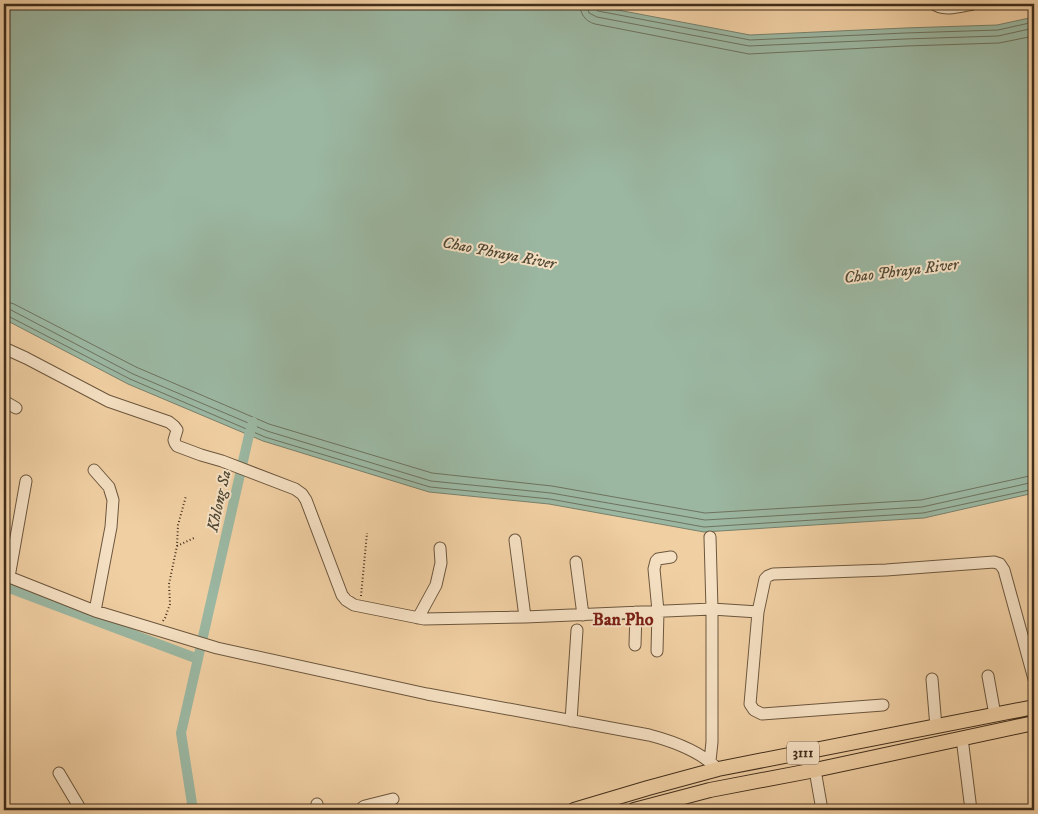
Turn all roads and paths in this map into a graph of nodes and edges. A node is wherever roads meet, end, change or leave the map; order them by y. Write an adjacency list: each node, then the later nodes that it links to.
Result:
1 (934, 4): 2 (street)
2 (973, 4)
3 (4, 348): 18 (street)
4 (4, 401): 5 (street)
5 (16, 408)
6 (94, 470): 20 (street)
7 (26, 481): 17 (street)
8 (186, 496): 13 (path)
9 (367, 533): 18 (path)
10 (196, 537): 13 (path)
11 (710, 537): 19 (street)
12 (515, 540): 25 (street)
13 (177, 546): 27 (path)
14 (440, 548): 26 (street)
15 (671, 557): 21 (street)
16 (576, 562): 24 (street)
17 (6, 576): 20 (street)
18 (360, 606): 26 (street)
19 (712, 609): 21 (street); 23 (street); 41 (street)
20 (95, 611): 27 (street)
21 (658, 611): 22 (street); 30 (street)
22 (636, 612): 24 (street); 29 (street)
23 (758, 612): 33 (street); 34 (street)
24 (583, 615): 25 (street)
25 (526, 617): 26 (street)
26 (418, 618)
27 (154, 630): 37 (street)
28 (577, 630): 37 (street)
29 (635, 645)
30 (658, 651)
31 (988, 676): 36 (street)
32 (932, 679): 39 (street)
33 (1034, 679)
34 (883, 705)
35 (1034, 707): 36 (main road, 3111)
36 (995, 715): 39 (main road, 3111)
37 (571, 721): 41 (street)
38 (1034, 723): 40 (main road, 3111)
39 (936, 727): 41 (main road, 3111)
40 (962, 738): 42 (main road, 3111); 50 (street)
41 (714, 765): 47 (main road, 3111)
42 (815, 770): 48 (main road, 3111); 49 (street)
43 (59, 773): 45 (street)
44 (393, 799): 46 (street)
45 (81, 810)
46 (362, 810)
47 (574, 810)
48 (634, 810)
49 (822, 810)
50 (971, 810)

